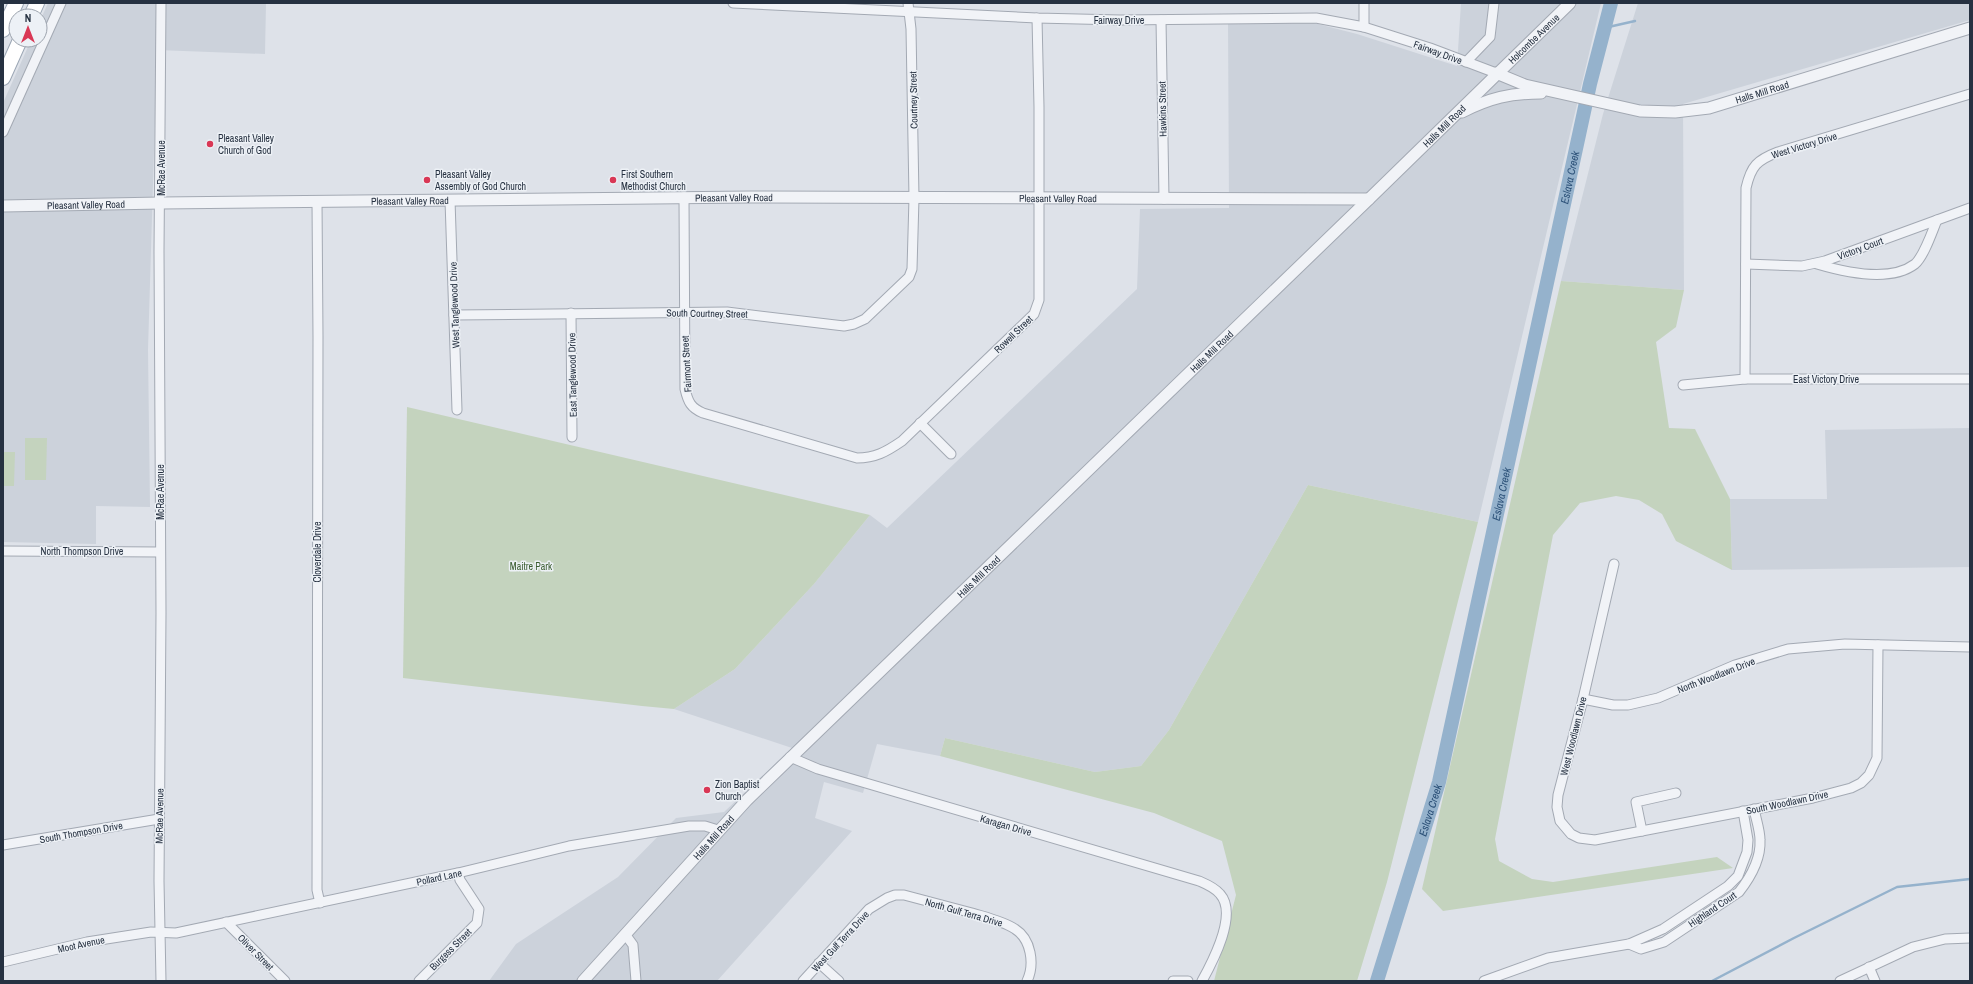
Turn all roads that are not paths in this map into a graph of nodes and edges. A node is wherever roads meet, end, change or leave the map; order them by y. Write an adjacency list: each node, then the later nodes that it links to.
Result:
1 (16, 3): 14 (main road)
2 (61, 3): 22 (street)
3 (161, 3): 30 (street, McRae Avenue)
4 (733, 3): 9 (street, Fairway Drive)
5 (908, 3): 9 (street, Courtney Street)
6 (1364, 3): 12 (street)
7 (1494, 3): 16 (street)
8 (1570, 3): 17 (street, Holcombe Avenue)
9 (910, 13): 10 (street, Fairway Drive); 24 (street, Courtney Street)
10 (1037, 18): 11 (street, Fairway Drive); 25 (street, Rowell Street)
11 (1161, 20): 12 (street, Fairway Drive); 26 (street, Hawkins Street)
12 (1364, 27): 16 (street, Fairway Drive)
13 (1970, 28): 19 (street, Halls Mill Road)
14 (3, 30)
15 (16, 48): 18 (main road)
16 (1466, 62): 17 (street, Fairway Drive)
17 (1496, 73): 19 (street, Halls Mill Road); 21 (street, Halls Mill Road)
18 (3, 78)
19 (1562, 93): 21 (street)
20 (1970, 94): 35 (street, West Victory Drive)
21 (1454, 115): 27 (street, Halls Mill Road)
22 (3, 132)
23 (684, 197): 24 (street, Pleasant Valley Road); 28 (street, Pleasant Valley Road); 36 (street, Fairmont Street)
24 (914, 198): 25 (street, Pleasant Valley Road); 36 (street, South Courtney Street)
25 (1039, 199): 26 (street, Pleasant Valley Road); 43 (street, Rowell Street)
26 (1164, 199): 27 (street, Pleasant Valley Road)
27 (1369, 199): 53 (street, Halls Mill Road)
28 (450, 200): 29 (street, Pleasant Valley Road); 38 (street, West Tanglewood Drive)
29 (317, 201): 30 (street, Pleasant Valley Road); 62 (street, Cloverdale Drive)
30 (161, 203): 31 (street, Pleasant Valley Road); 48 (street, McRae Avenue)
31 (3, 206)
32 (1970, 208): 33 (street, Victory Court)
33 (1936, 220): 34 (street, Victory Court); 34 (street)
34 (1814, 263): 35 (street, Victory Court)
35 (1746, 264): 39 (street, West Victory Drive)
36 (684, 312): 37 (street, South Courtney Street); 44 (street, Fairmont Street)
37 (571, 313): 38 (street, South Courtney Street); 45 (street, East Tanglewood Drive)
38 (454, 314): 42 (street, West Tanglewood Drive)
39 (1745, 379): 40 (street, East Victory Drive); 41 (street, East Victory Drive)
40 (1970, 379)
41 (1683, 385)
42 (458, 410)
43 (920, 423): 44 (street, Rowell Street); 46 (street)
44 (740, 424)
45 (572, 437)
46 (951, 454)
47 (3, 551): 48 (street, North Thompson Drive)
48 (160, 552): 57 (street, McRae Avenue)
49 (1614, 564): 52 (street, West Woodlawn Drive)
50 (1878, 645): 51 (street, North Woodlawn Drive); 52 (street, North Woodlawn Drive); 55 (street, South Woodlawn Drive)
51 (1970, 647)
52 (1583, 699): 59 (street, West Woodlawn Drive)
53 (790, 757): 58 (street, Halls Mill Road); 82 (street, Karagan Drive)
54 (1676, 793): 59 (street)
55 (1754, 809): 56 (street, South Woodlawn Drive); 68 (street, Highland Court)
56 (1743, 812): 59 (street, South Woodlawn Drive); 68 (street, Highland Court)
57 (159, 819): 60 (street, South Thompson Drive); 65 (street, McRae Avenue)
58 (718, 830): 61 (street, Pollard Lane); 66 (street, Halls Mill Road)
59 (1642, 831)
60 (3, 845)
61 (458, 873): 62 (street, Pollard Lane); 74 (street, Burgess Street)
62 (320, 903): 64 (street, Pollard Lane)
63 (878, 904): 70 (street, West Gulf Terra Drive); 79 (street, North Gulf Terra Drive)
64 (226, 922): 65 (street, Pollard Lane); 73 (street, Oliver Street)
65 (160, 933): 69 (street, Moot Avenue); 72 (street, McRae Avenue)
66 (625, 934): 75 (street, Halls Mill Road); 76 (street)
67 (1970, 938): 71 (street)
68 (1629, 944): 83 (street, Highland Court)
69 (3, 962)
70 (819, 963): 77 (street, West Gulf Terra Drive); 78 (street)
71 (1869, 967): 84 (street); 85 (street)
72 (161, 981)
73 (285, 981)
74 (419, 981)
75 (583, 981)
76 (636, 981)
77 (803, 981)
78 (839, 981)
79 (1027, 981)
80 (1173, 981): 81 (street)
81 (1188, 981)
82 (1202, 981)
83 (1484, 981)
84 (1840, 981)
85 (1875, 981)

